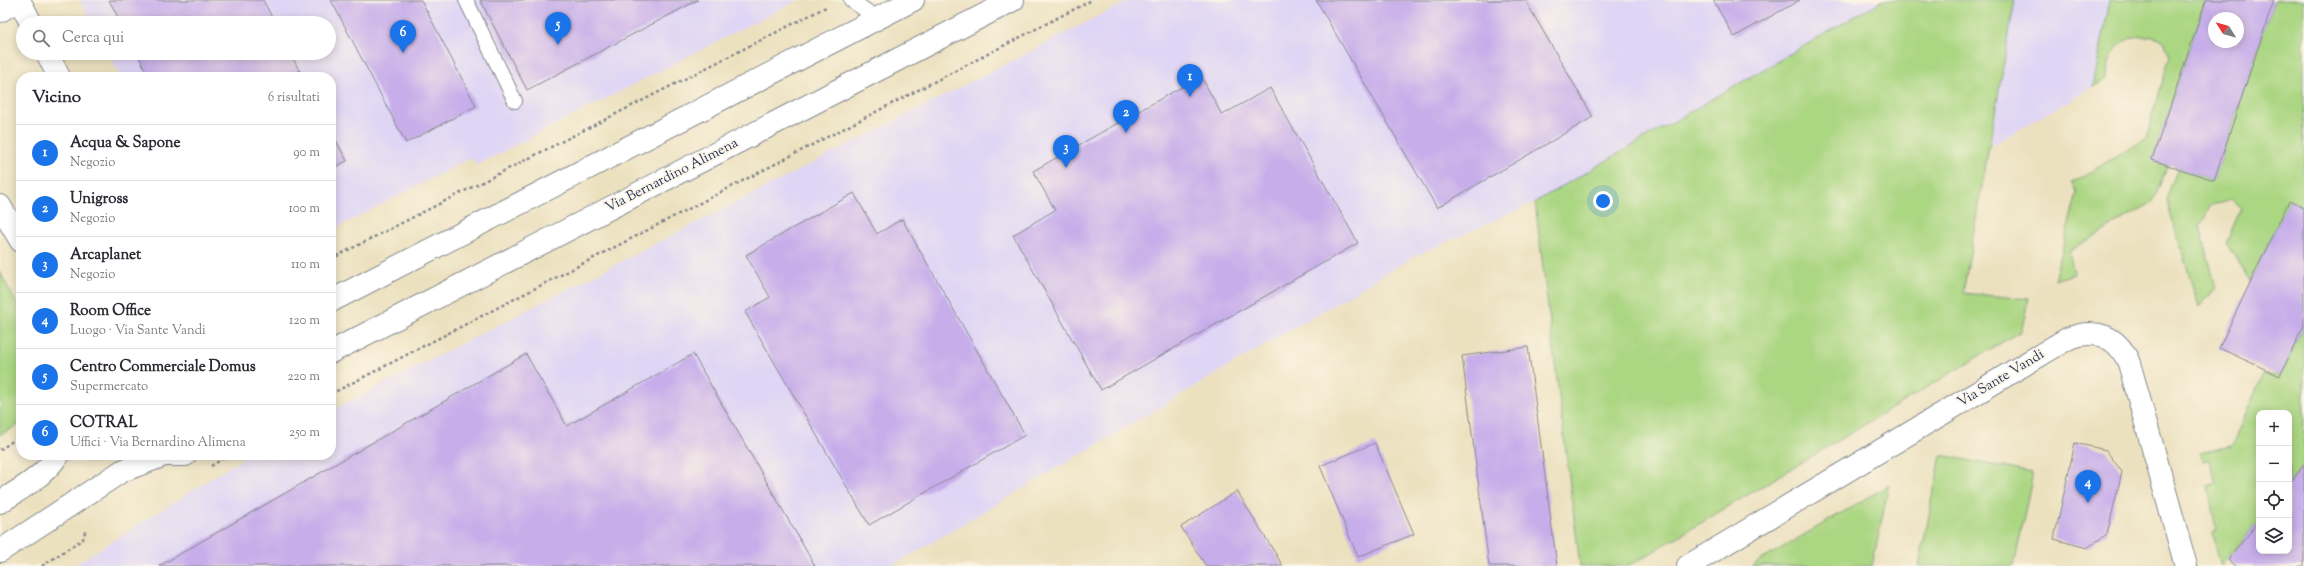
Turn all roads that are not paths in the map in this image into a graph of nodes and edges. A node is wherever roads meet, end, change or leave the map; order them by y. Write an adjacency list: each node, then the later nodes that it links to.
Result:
1 (19, 0): 6 (street); 7 (street)
2 (466, 0): 11 (lane)
3 (851, 0): 8 (lane)
4 (913, 0): 8 (street)
5 (1013, 0): 15 (street, Via Bernardino Alimena)
6 (0, 11)
7 (27, 16)
8 (878, 18): 14 (street)
9 (50, 60): 10 (street)
10 (56, 72)
11 (516, 101)
12 (0, 206): 13 (street)
13 (16, 233)
14 (336, 298)
15 (336, 349)
16 (54, 460): 18 (street)
17 (148, 460): 19 (street)
18 (0, 502)
19 (0, 551)
20 (1688, 566): 21 (street, Via Sante Vandi)
21 (2186, 566)

